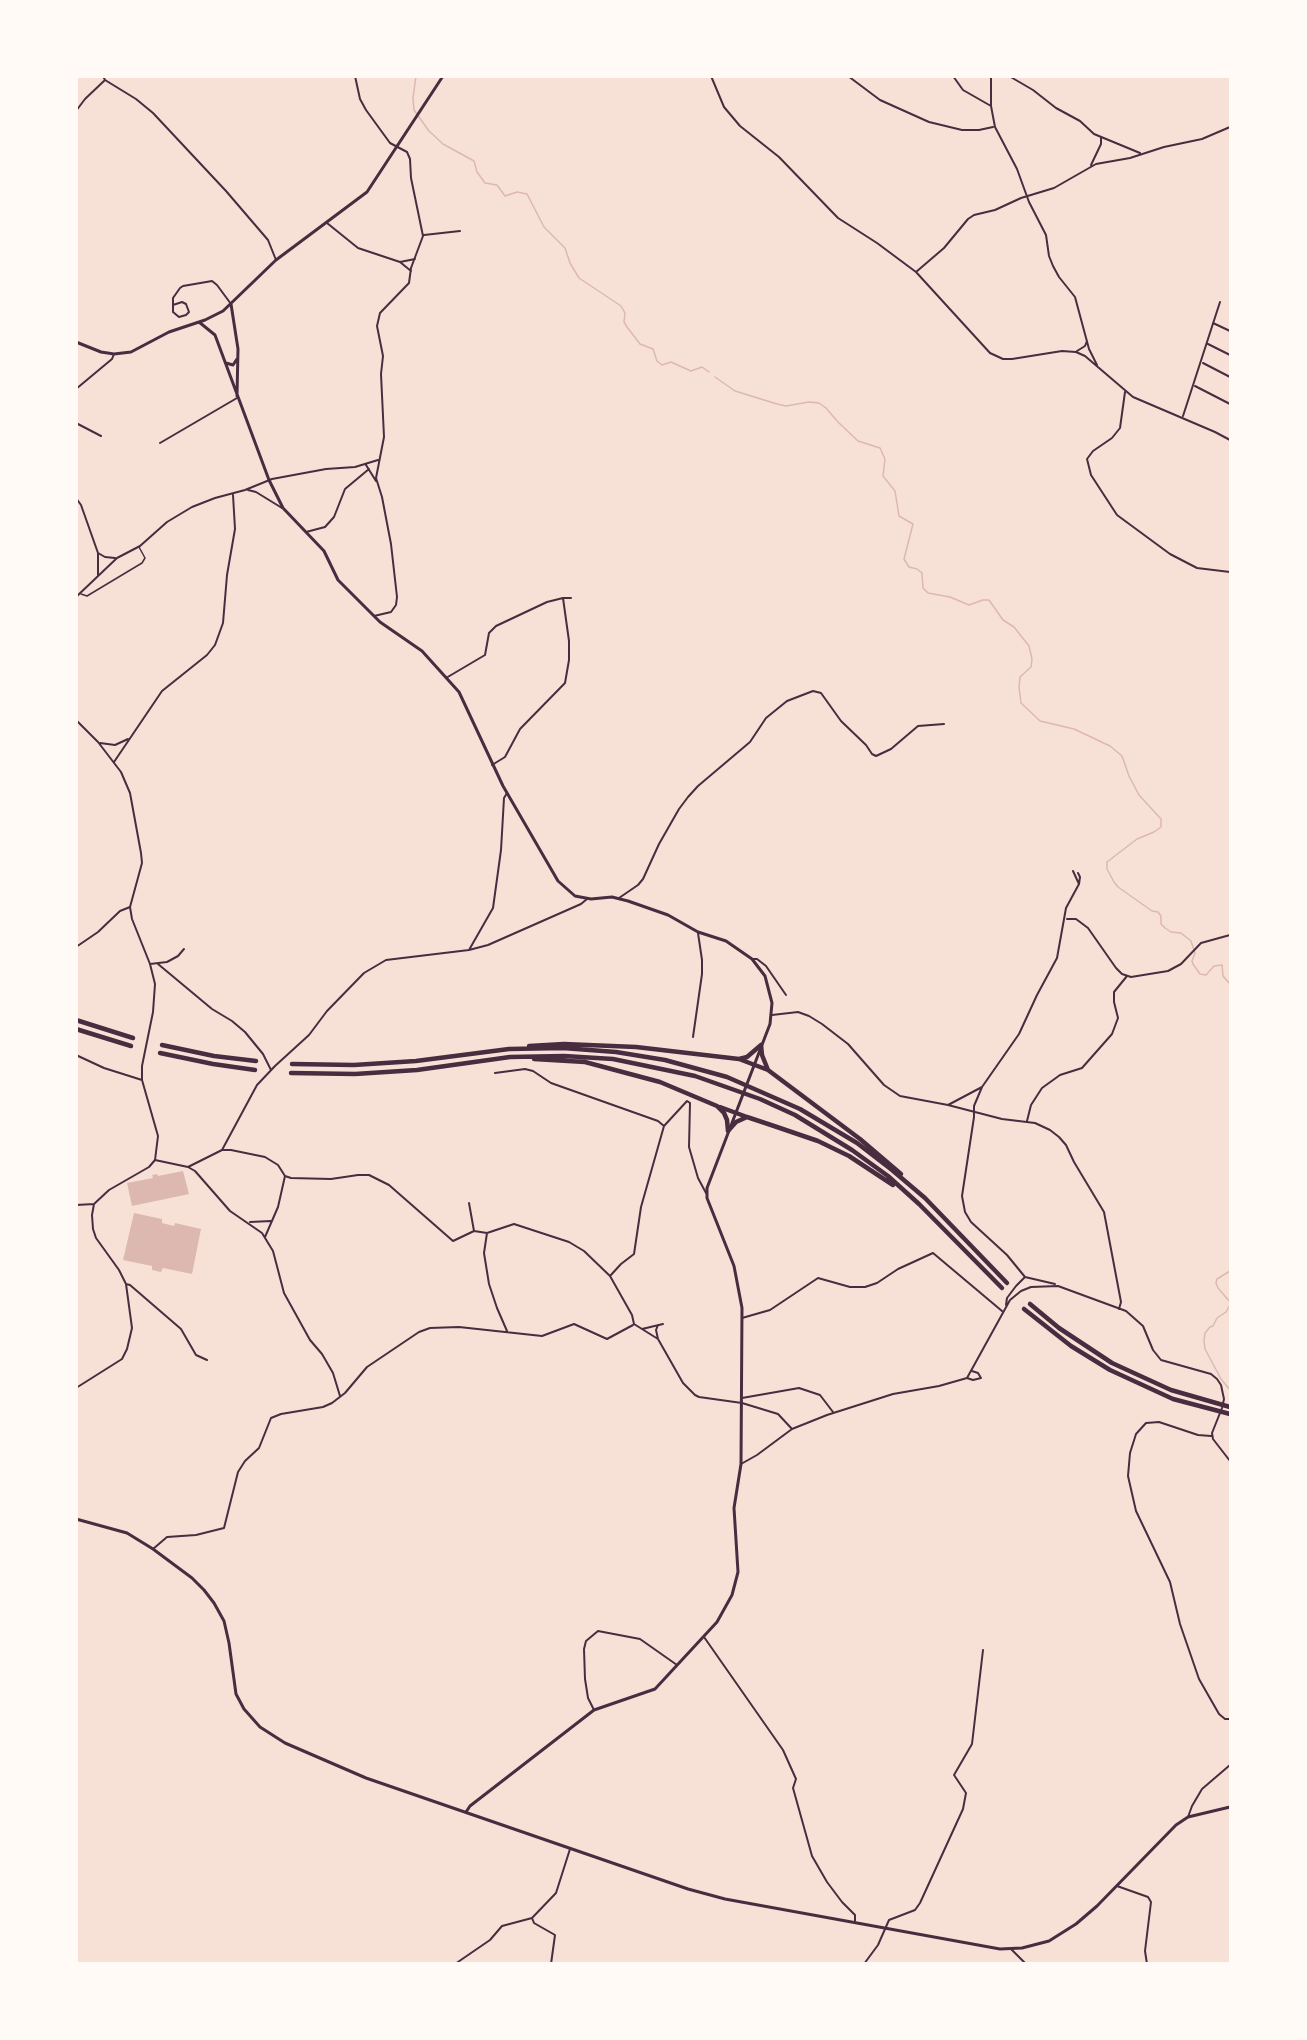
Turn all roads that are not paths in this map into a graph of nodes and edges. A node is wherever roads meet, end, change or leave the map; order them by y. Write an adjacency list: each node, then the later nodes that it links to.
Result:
1 (355, 76): 14 (street)
2 (443, 76): 14 (street)
3 (711, 76): 25 (street)
4 (848, 76): 11 (street)
5 (953, 76): 9 (street)
6 (991, 76): 9 (street)
7 (1009, 76): 13 (street)
8 (104, 78): 10 (street); 22 (street)
9 (991, 106): 11 (street)
10 (76, 111)
11 (995, 127): 17 (street)
12 (1230, 127): 15 (street)
13 (1101, 137): 15 (street); 16 (street)
14 (398, 146): 18 (street); 20 (street)
15 (1142, 153): 16 (street)
16 (1091, 166): 17 (street)
17 (1027, 197): 25 (street); 36 (street)
18 (327, 222): 22 (street); 23 (street)
19 (460, 231): 20 (street)
20 (423, 236): 21 (street)
21 (415, 259): 23 (street); 24 (street)
22 (276, 260): 27 (street)
23 (400, 262): 24 (street)
24 (411, 271): 57 (street)
25 (916, 272): 39 (street)
26 (1220, 302): 33 (street)
27 (231, 304): 28 (street); 29 (street); 31 (street)
28 (173, 305): 28 (street)
29 (223, 310): 30 (street); 31 (street)
30 (205, 320): 32 (street); 34 (street)
31 (235, 321): 42 (street)
32 (199, 322): 34 (street); 40 (street)
33 (1213, 322): 35 (street); 52 (street)
34 (204, 326): 43 (street)
35 (1230, 331)
36 (1087, 341): 39 (street); 45 (street)
37 (76, 342): 40 (street)
38 (1208, 344): 41 (street)
39 (1076, 352): 45 (street)
40 (114, 354): 48 (street)
41 (1230, 355)
42 (238, 357): 43 (street); 50 (street)
43 (223, 359): 50 (street)
44 (1203, 363): 46 (street)
45 (1096, 365): 49 (street)
46 (1230, 377)
47 (1195, 386): 51 (street)
48 (76, 389)
49 (1125, 392): 52 (street); 70 (street)
50 (237, 398): 56 (street); 60 (street)
51 (1230, 404)
52 (1182, 417): 55 (street)
53 (76, 423): 54 (street)
54 (101, 436)
55 (1230, 440)
56 (160, 443)
57 (378, 460): 58 (street); 61 (street)
58 (366, 465): 59 (street); 60 (street)
59 (369, 469): 61 (street); 66 (street)
60 (269, 480): 62 (street); 65 (street)
61 (377, 482): 76 (street)
62 (245, 490): 63 (street); 65 (street)
63 (233, 494): 67 (street); 80 (street)
64 (76, 498): 68 (street)
65 (283, 508): 66 (street)
66 (306, 532): 76 (street)
67 (139, 547): 69 (street); 72 (lane)
68 (98, 553): 69 (street); 71 (street)
69 (117, 558): 71 (street)
70 (1230, 572)
71 (97, 576): 72 (street)
72 (80, 593): 73 (street)
73 (76, 597)
74 (562, 597): 75 (street); 77 (street); 83 (street)
75 (571, 598)
76 (374, 616): 77 (street)
77 (446, 678): 83 (street)
78 (76, 720): 81 (street)
79 (944, 724): 88 (street)
80 (130, 737): 81 (street); 82 (street)
81 (98, 742): 82 (street)
82 (114, 762): 90 (street)
83 (492, 765): 84 (street)
84 (507, 793): 89 (street); 96 (street)
85 (1072, 871): 87 (street)
86 (1078, 873): 87 (street)
87 (1079, 884): 91 (street)
88 (619, 898): 89 (street); 92 (street)
89 (587, 899): 96 (street)
90 (130, 907): 94 (street); 98 (street)
91 (1065, 921): 100 (street); 124 (street)
92 (699, 932): 97 (street); 105 (street)
93 (1230, 935): 100 (street)
94 (76, 947)
95 (184, 949): 99 (street)
96 (469, 950): 119 (street)
97 (752, 959): 101 (street); 102 (street)
98 (150, 964): 99 (street); 123 (street)
99 (158, 964): 119 (street)
100 (1127, 976): 130 (street)
101 (786, 995)
102 (772, 1015): 109 (street); 125 (street)
103 (76, 1020): 106 (highway)
104 (76, 1029): 108 (highway)
105 (693, 1037)
106 (133, 1038)
107 (162, 1045): 115 (highway)
108 (131, 1046)
109 (761, 1046): 114 (highway); 117 (street); 120 (highway)
110 (509, 1049): 114 (highway); 116 (highway); 139 (highway)
111 (160, 1053): 118 (highway)
112 (76, 1055): 123 (street)
113 (510, 1057): 121 (highway); 126 (highway); 142 (highway)
114 (739, 1059): 117 (highway)
115 (256, 1061)
116 (292, 1064)
117 (754, 1064): 120 (highway); 128 (street)
118 (255, 1070)
119 (271, 1070): 133 (street)
120 (768, 1070): 139 (highway)
121 (291, 1072)
122 (495, 1073): 131 (street)
123 (142, 1080): 134 (street)
124 (982, 1087): 125 (street); 127 (street)
125 (948, 1104): 127 (street)
126 (717, 1106): 128 (highway); 132 (highway)
127 (973, 1111): 130 (street); 150 (street)
128 (735, 1112): 129 (highway); 132 (street)
129 (747, 1117): 132 (highway); 142 (highway)
130 (1027, 1121): 158 (street)
131 (664, 1126): 137 (street); 149 (street)
132 (728, 1131): 138 (street)
133 (222, 1150): 135 (street); 136 (street)
134 (155, 1160): 135 (street); 141 (street)
135 (188, 1167): 145 (street)
136 (285, 1176): 144 (street); 146 (street)
137 (698, 1178): 138 (street); 138 (street)
138 (706, 1189): 160 (street)
139 (925, 1198): 151 (highway)
140 (469, 1203): 146 (street)
141 (94, 1204): 143 (street); 152 (street)
142 (919, 1204): 154 (highway)
143 (76, 1205)
144 (271, 1221): 145 (street); 148 (street)
145 (248, 1222): 148 (street)
146 (474, 1232): 147 (street)
147 (487, 1233): 149 (street); 165 (street)
148 (266, 1237): 171 (street)
149 (610, 1276): 161 (street)
150 (1025, 1277): 153 (street); 156 (street)
151 (1007, 1283)
152 (126, 1284): 167 (street); 170 (street)
153 (1058, 1286): 156 (street); 158 (street)
154 (1002, 1288)
155 (1030, 1304): 174 (highway)
156 (1005, 1307): 159 (street)
157 (1024, 1309): 176 (highway)
158 (1119, 1309): 178 (street)
159 (1002, 1311): 160 (street); 168 (street)
160 (742, 1318): 172 (street)
161 (634, 1324): 164 (street); 165 (street)
162 (663, 1324): 163 (street)
163 (658, 1325): 164 (street); 166 (street)
164 (642, 1329): 166 (street)
165 (507, 1331): 171 (street)
166 (658, 1339): 173 (street)
167 (207, 1360)
168 (972, 1371): 169 (street); 169 (street)
169 (968, 1377): 175 (street)
170 (76, 1388)
171 (340, 1397): 182 (street)
172 (742, 1398): 173 (street); 175 (street)
173 (742, 1403): 177 (street); 180 (street)
174 (1230, 1407)
175 (834, 1413): 177 (street)
176 (1230, 1414)
177 (792, 1429): 180 (street)
178 (1212, 1436): 179 (street); 187 (street)
179 (1230, 1461)
180 (741, 1464): 183 (street)
181 (76, 1519): 182 (street)
182 (153, 1549): 190 (street)
183 (704, 1637): 185 (street); 195 (street)
184 (982, 1650): 196 (street)
185 (677, 1665): 186 (street); 186 (street)
186 (594, 1710): 190 (street)
187 (1230, 1719)
188 (1230, 1766): 191 (street)
189 (1230, 1807): 191 (street)
190 (466, 1812): 192 (street)
191 (1188, 1817): 193 (street)
192 (571, 1847): 194 (street); 195 (street)
193 (1116, 1886): 197 (street); 202 (street)
194 (531, 1918): 198 (street); 199 (street)
195 (855, 1923): 196 (street)
196 (884, 1929): 197 (street); 200 (street)
197 (1011, 1949): 201 (street)
198 (455, 1964)
199 (551, 1964)
200 (864, 1964)
201 (1026, 1964)
202 (1148, 1964)

